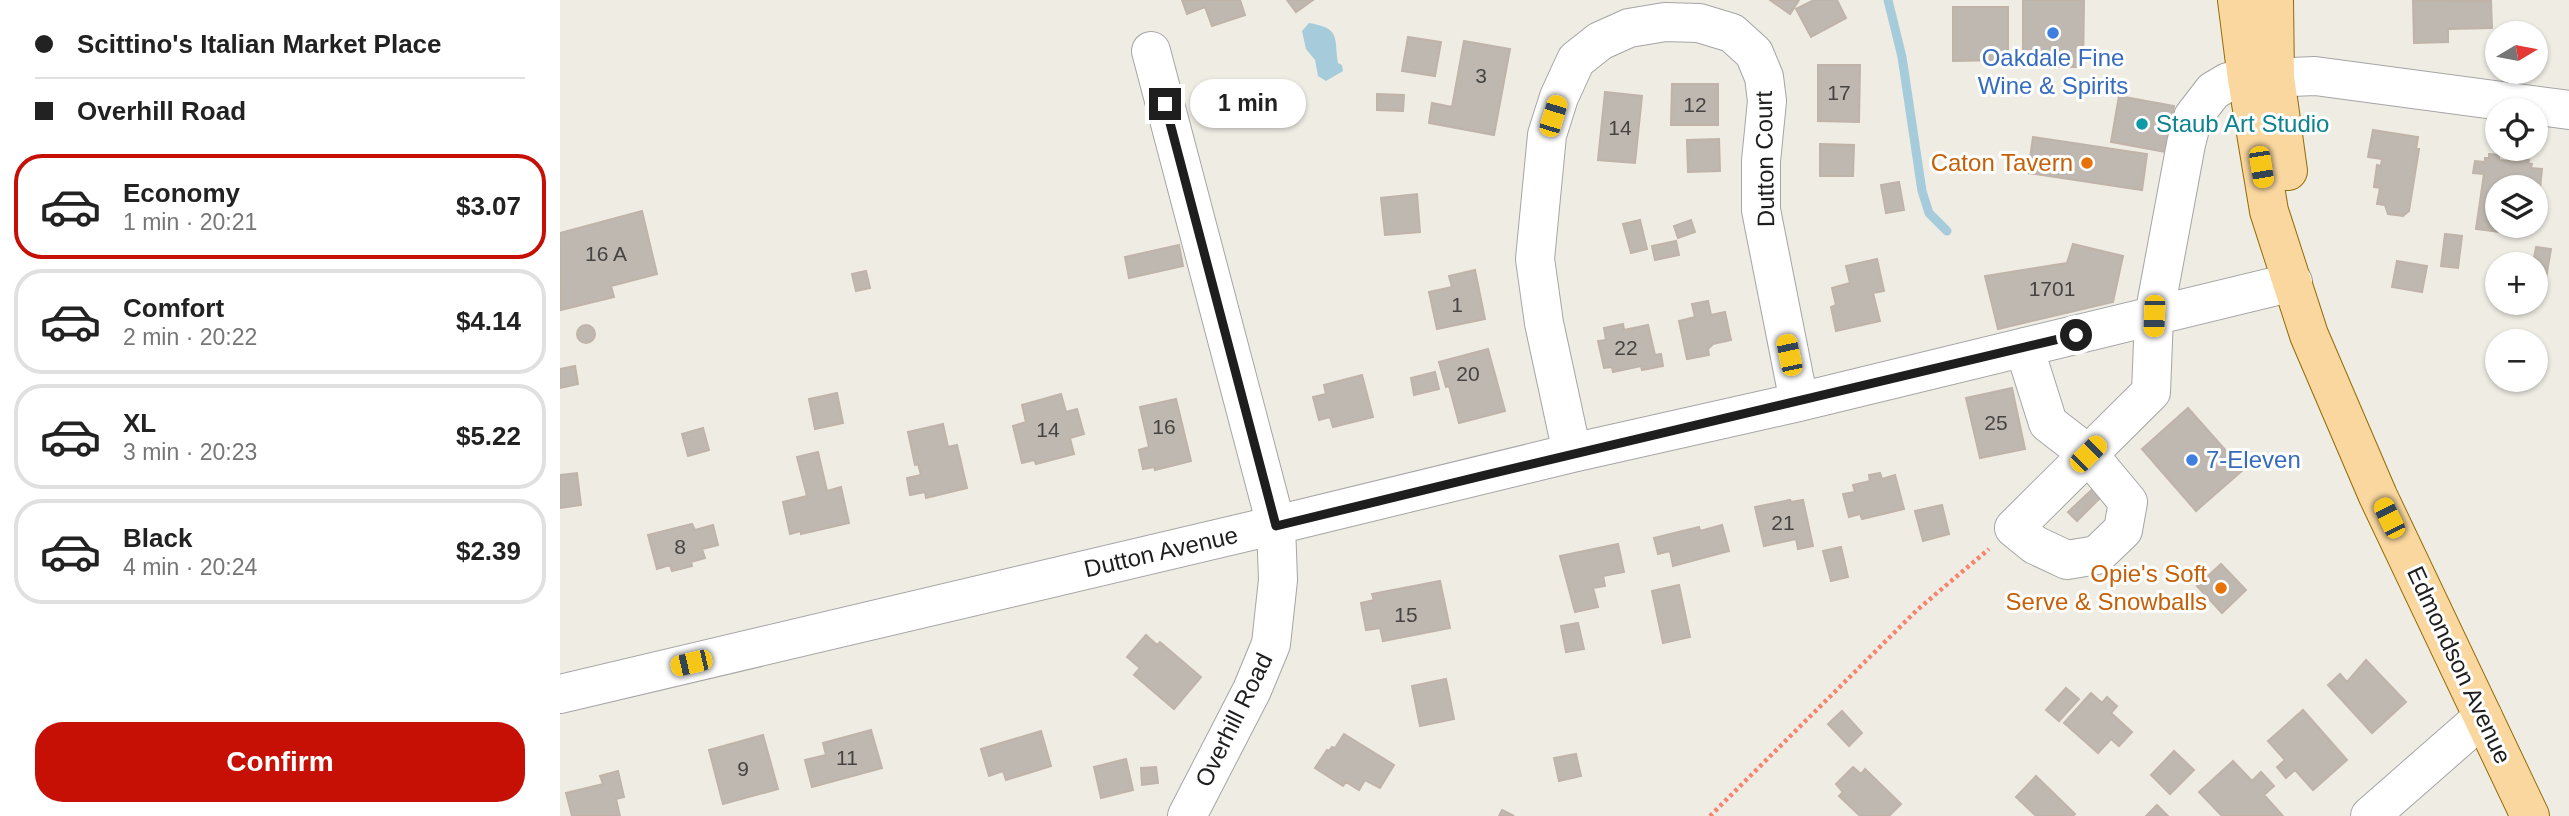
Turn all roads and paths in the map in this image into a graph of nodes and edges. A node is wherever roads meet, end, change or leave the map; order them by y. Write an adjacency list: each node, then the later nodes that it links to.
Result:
1 (2237, 0): 4 (main road, Edmondson Avenue)
2 (2274, 0): 4 (main road, Edmondson Avenue)
3 (1151, 51): 12 (street, Overhill Road)
4 (2261, 78): 5 (street); 6 (main road, Edmondson Avenue); 7 (street)
5 (2569, 110)
6 (2293, 282): 7 (street, Dutton Avenue); 15 (main road, Edmondson Avenue)
7 (2154, 316): 8 (street, Dutton Avenue); 11 (street)
8 (2024, 347): 9 (street, Dutton Avenue); 11 (street)
9 (1799, 402): 10 (street, Dutton Avenue); 10 (street, Dutton Court)
10 (1572, 453): 12 (street, Dutton Avenue)
11 (2088, 454): 13 (street); 13 (street)
12 (1276, 526): 14 (street, Dutton Avenue); 16 (street, Overhill Road)
13 (2014, 528): 17 (path)
14 (560, 694)
15 (2483, 717): 18 (street); 19 (main road, Edmondson Avenue)
16 (1187, 816)
17 (1710, 816)
18 (2370, 816)
19 (2530, 816)

